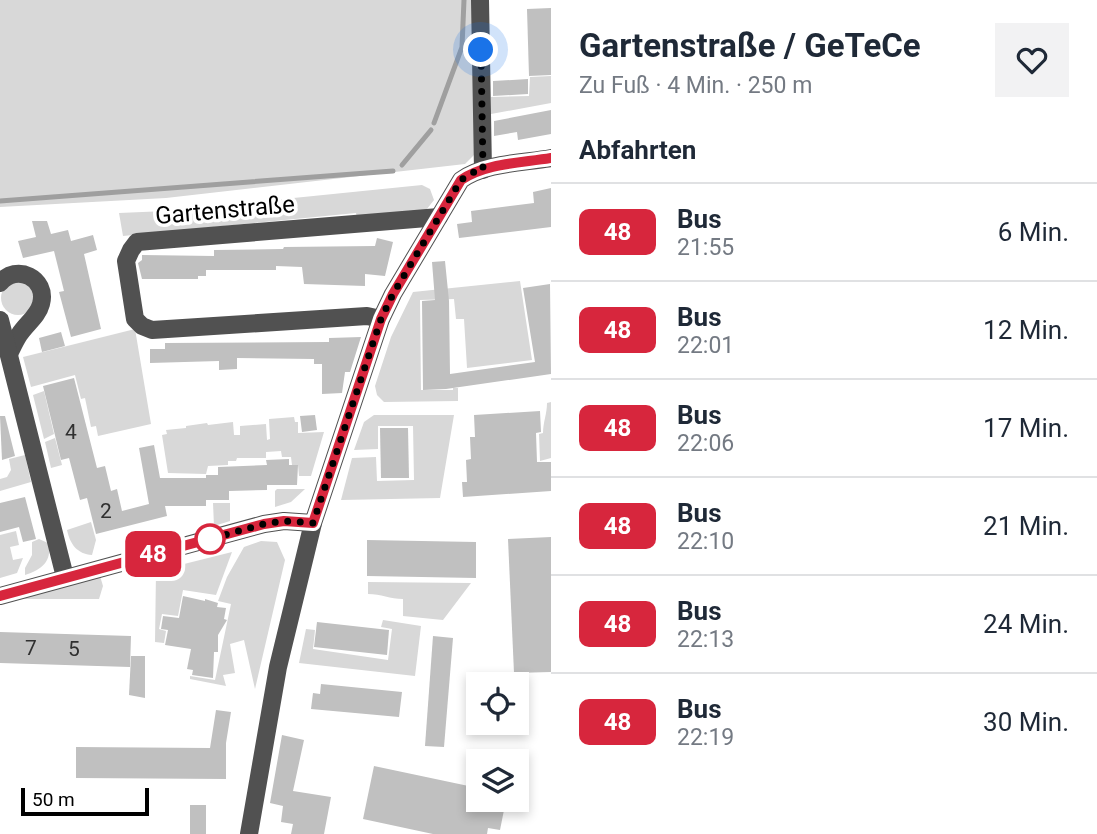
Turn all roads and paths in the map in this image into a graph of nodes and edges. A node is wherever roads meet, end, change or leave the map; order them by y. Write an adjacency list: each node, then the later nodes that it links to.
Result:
1 (480, 0): 3 (street)
2 (551, 158): 3 (street)
3 (483, 170): 4 (street)
4 (439, 217): 6 (street); 6 (street, Gartenstraße)
5 (0, 282): 8 (street)
6 (381, 319): 9 (street)
7 (0, 320): 8 (street)
8 (9, 354): 10 (street)
9 (313, 523): 10 (street); 12 (street)
10 (65, 577): 11 (street)
11 (0, 596)
12 (249, 834)

